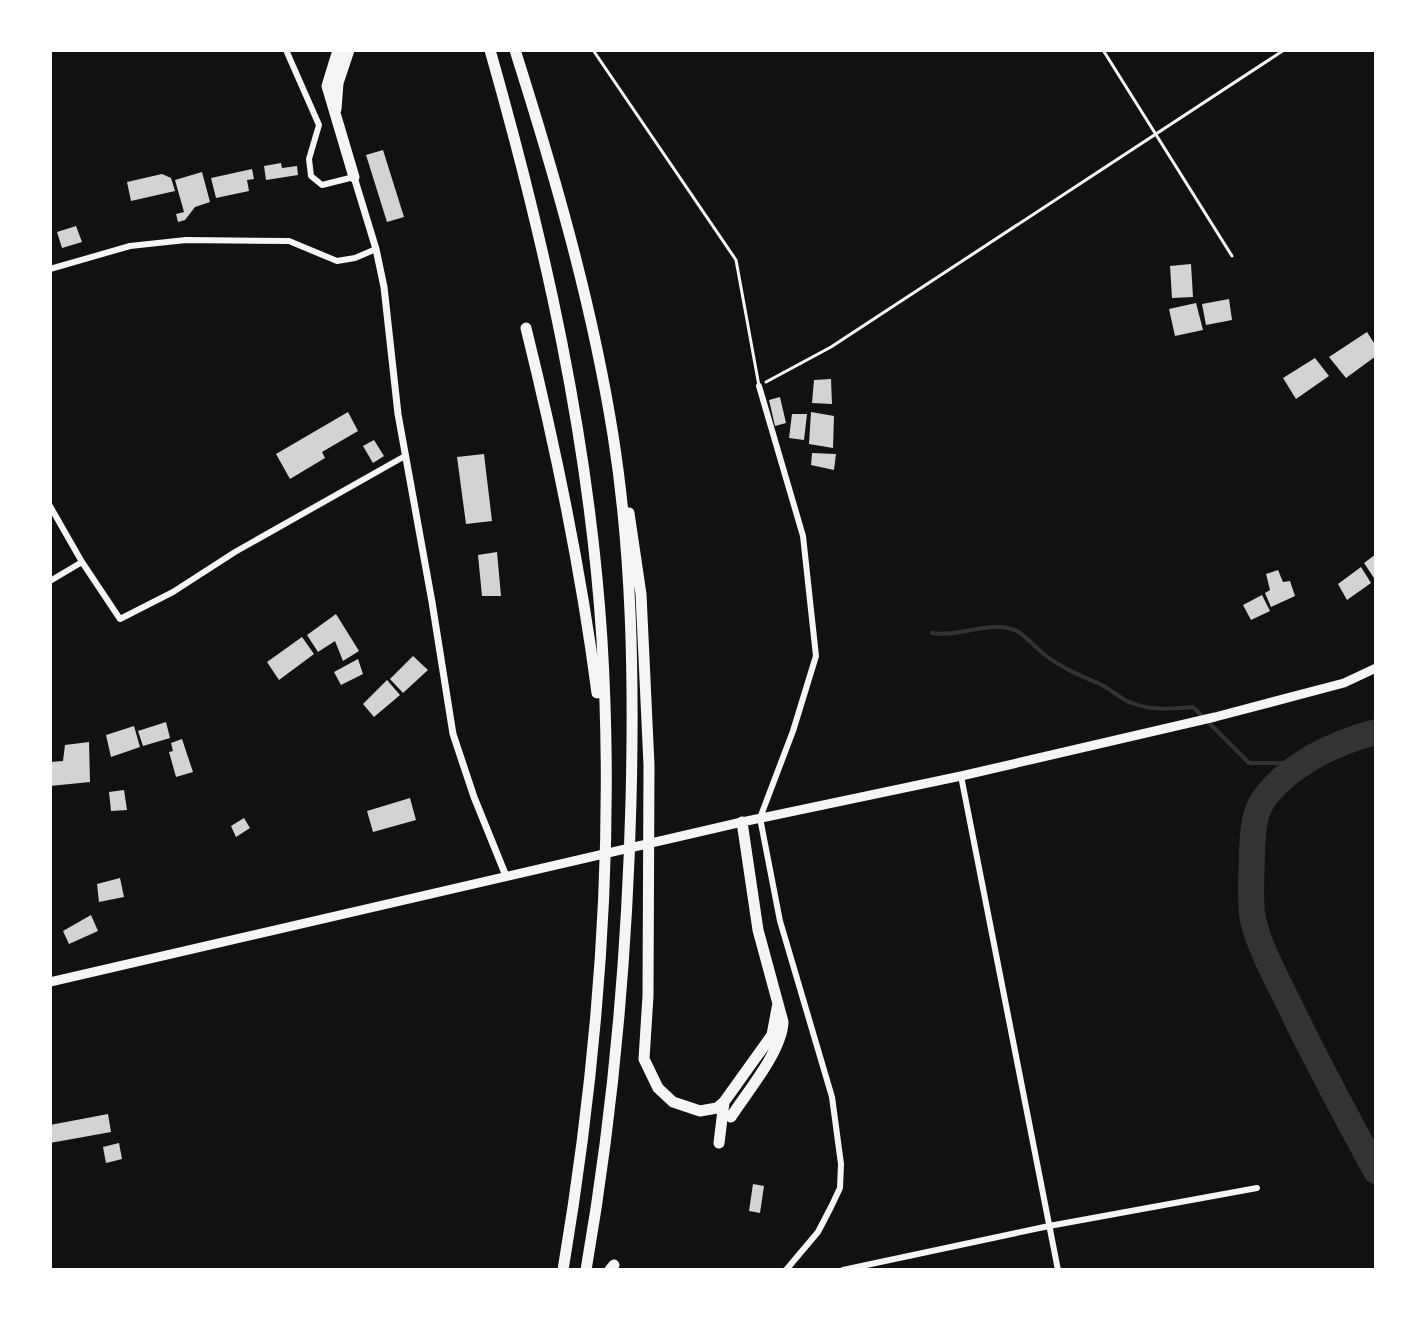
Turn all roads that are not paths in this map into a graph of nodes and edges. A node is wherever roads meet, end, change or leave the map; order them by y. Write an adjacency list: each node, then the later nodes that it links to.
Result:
1 (286, 50): 8 (street)
2 (338, 50): 7 (highway)
3 (349, 50): 7 (highway)
4 (490, 50): 19 (highway)
5 (515, 50): 13 (highway)
6 (593, 50): 12 (lane)
7 (336, 113): 8 (highway)
8 (354, 177): 9 (street)
9 (376, 249): 10 (street); 14 (street)
10 (50, 269)
11 (526, 328): 19 (highway)
12 (759, 386): 21 (street)
13 (613, 438): 26 (highway); 32 (highway)
14 (405, 456): 16 (street); 23 (street)
15 (50, 506): 16 (street)
16 (82, 562): 17 (street)
17 (50, 581)
18 (1376, 668): 20 (main road)
19 (605, 757): 31 (highway)
20 (961, 776): 21 (main road); 30 (street)
21 (760, 818): 22 (main road); 33 (street)
22 (742, 822): 23 (main road); 25 (highway)
23 (506, 876): 24 (main road)
24 (50, 982)
25 (778, 1003): 26 (highway); 27 (highway)
26 (724, 1102): 28 (highway)
27 (731, 1117)
28 (719, 1143)
29 (1257, 1188): 30 (street)
30 (1049, 1226): 34 (street); 35 (street)
31 (563, 1270)
32 (586, 1270)
33 (786, 1270)
34 (843, 1270)
35 (1058, 1270)

